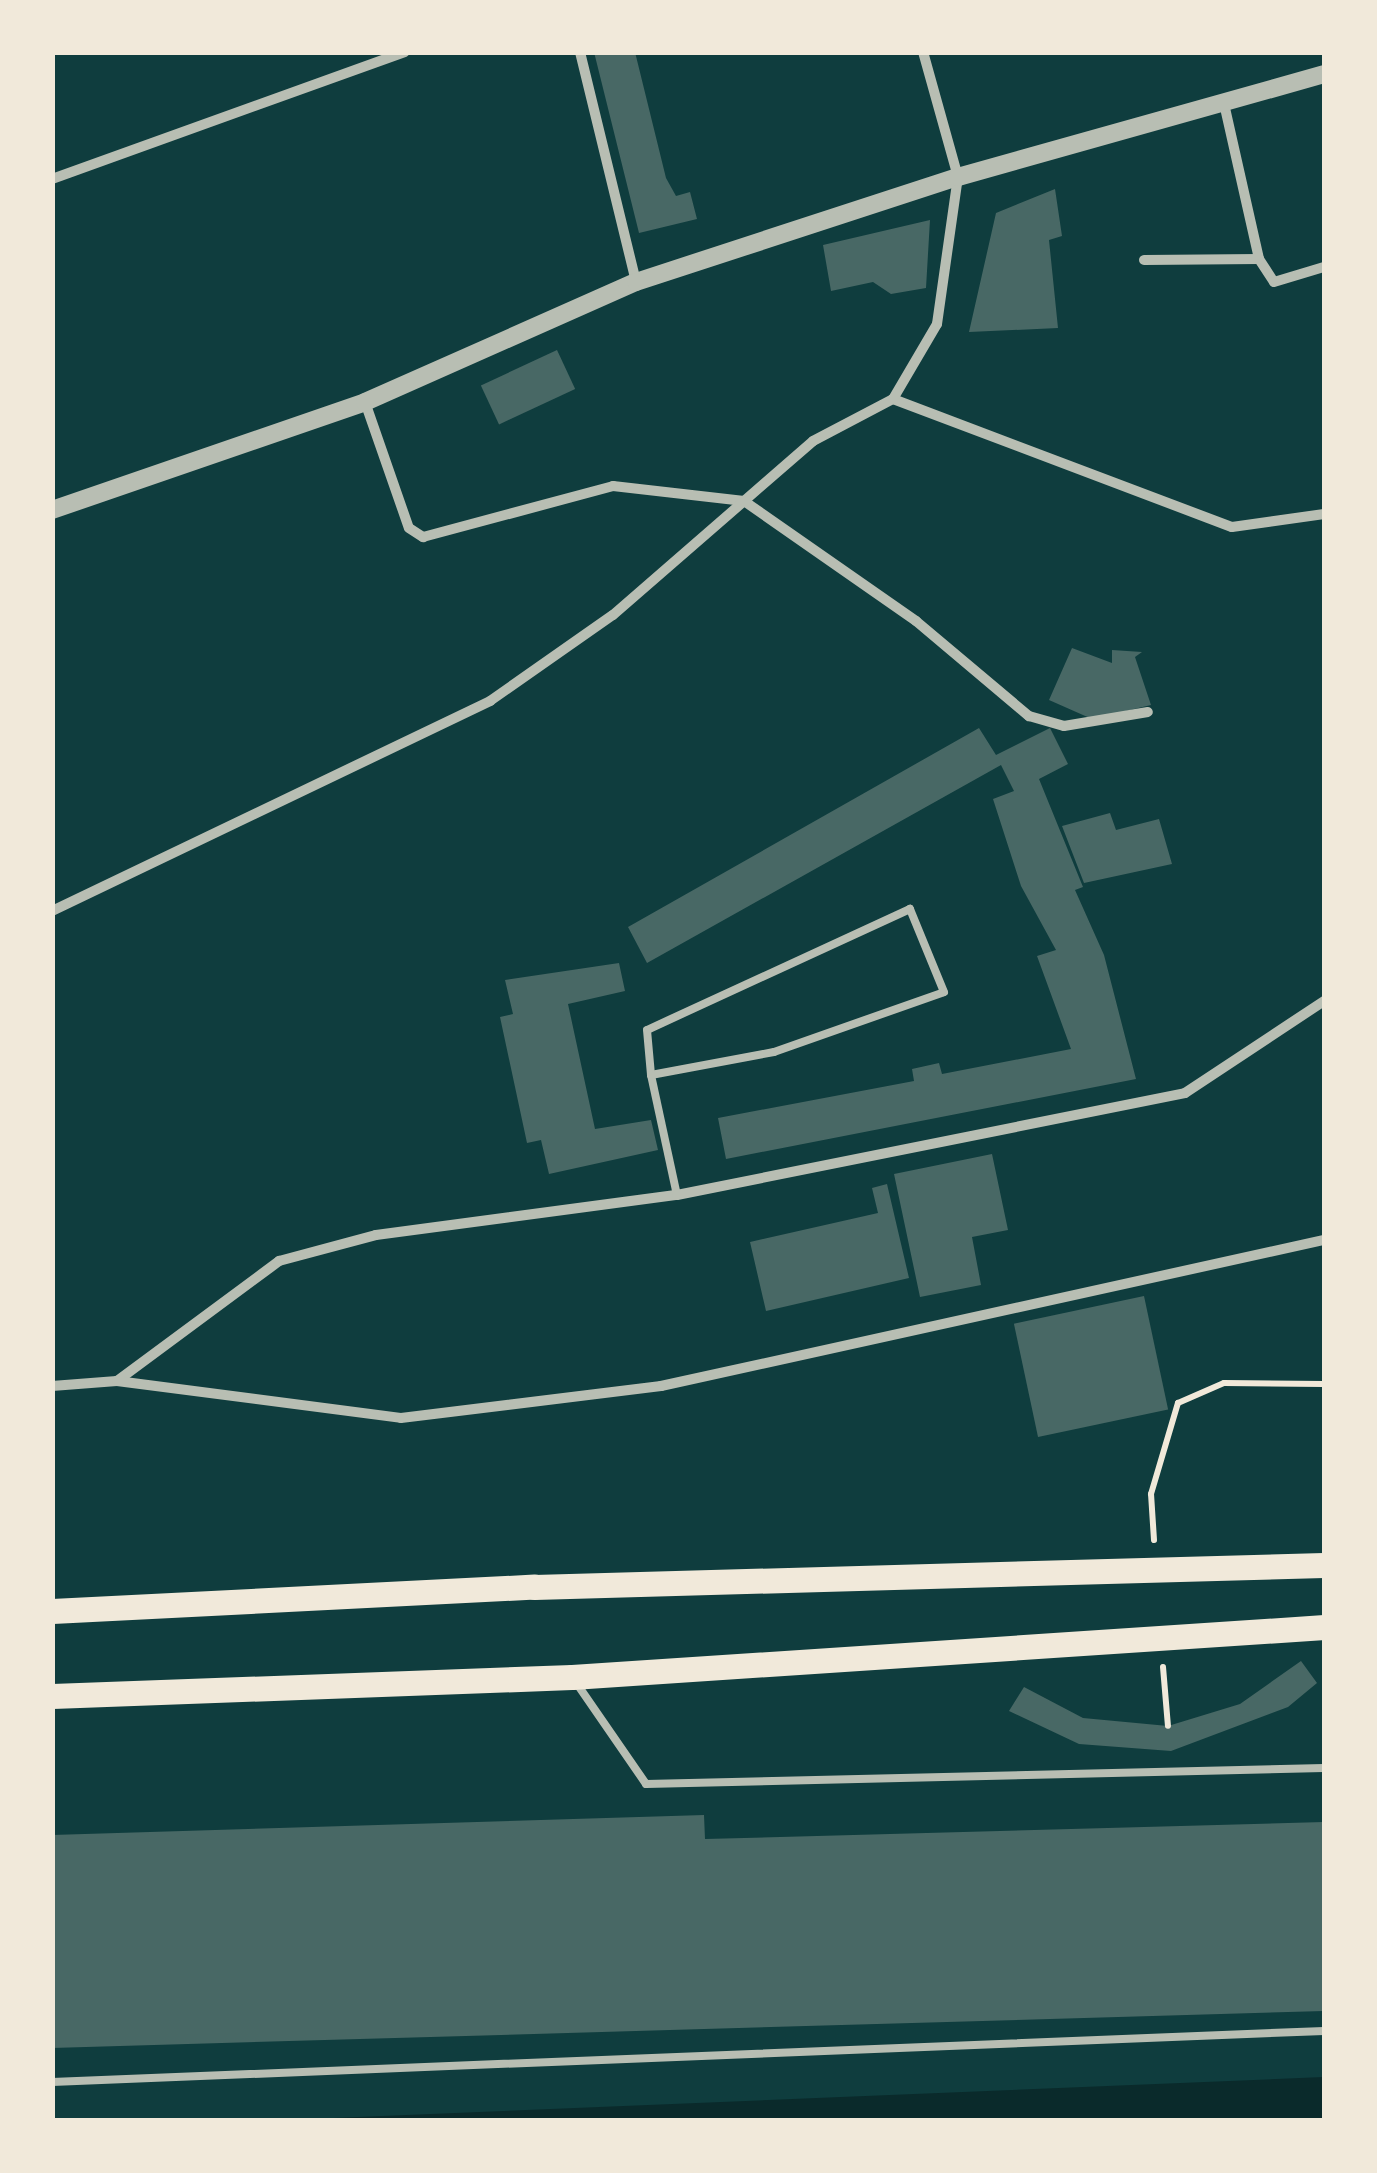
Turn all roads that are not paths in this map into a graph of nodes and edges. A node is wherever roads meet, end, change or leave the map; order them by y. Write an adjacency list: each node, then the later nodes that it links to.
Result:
1 (405, 52): 7 (street)
2 (580, 52): 11 (street)
3 (923, 52): 6 (street)
4 (1324, 74): 5 (street)
5 (1223, 99): 6 (street); 8 (street)
6 (958, 177): 11 (street); 12 (street)
7 (52, 178)
8 (1259, 259): 9 (street); 10 (street)
9 (1144, 260)
10 (1324, 267)
11 (636, 282): 13 (street)
12 (892, 399): 14 (street); 16 (street)
13 (365, 402): 14 (street); 15 (street)
14 (744, 501): 17 (street); 18 (street)
15 (52, 510)
16 (1324, 514)
17 (1148, 712)
18 (52, 911)
19 (1324, 1001): 21 (street)
20 (651, 1075): 20 (lane); 21 (lane)
21 (677, 1195): 23 (street)
22 (1324, 1240): 23 (street)
23 (117, 1382): 24 (street)
24 (52, 1386)
25 (1324, 1565): 26 (main road)
26 (52, 1612)
27 (1324, 1627): 28 (main road)
28 (572, 1677): 29 (main road); 30 (lane)
29 (52, 1696)
30 (1324, 1768)
31 (1324, 2030): 32 (lane)
32 (52, 2082)

